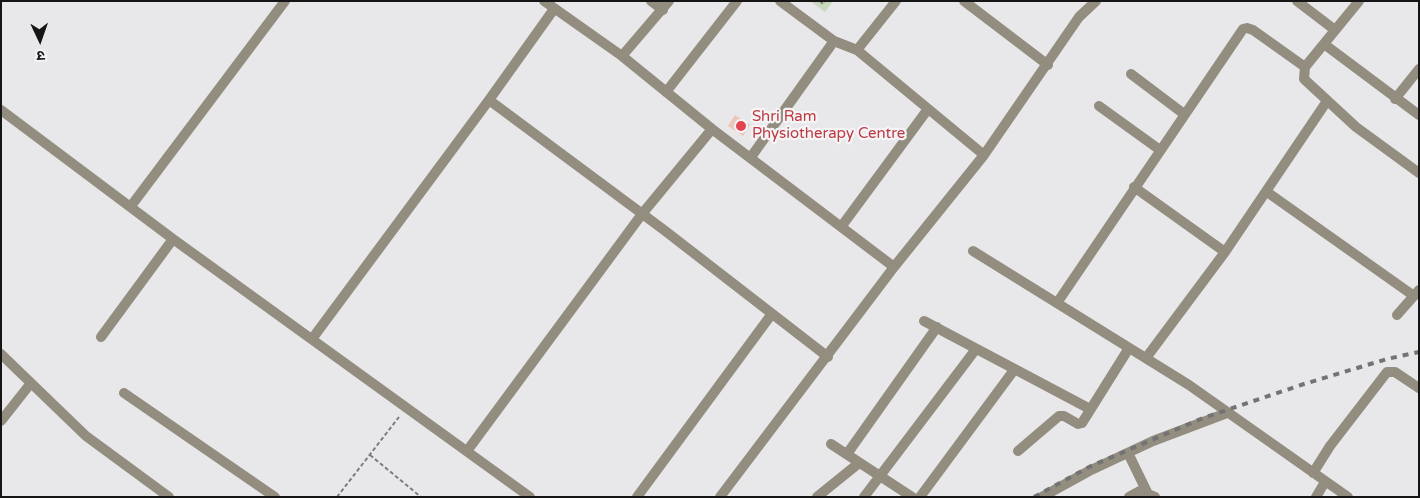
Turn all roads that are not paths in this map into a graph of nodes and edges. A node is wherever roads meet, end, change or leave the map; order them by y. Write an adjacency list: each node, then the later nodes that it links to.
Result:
1 (285, 1): 38 (street)
2 (544, 1): 12 (street)
3 (651, 1): 11 (street)
4 (737, 1): 22 (street)
5 (780, 1): 14 (street)
6 (896, 1): 16 (street)
7 (964, 1): 18 (street)
8 (1096, 1): 18 (street)
9 (1297, 1): 13 (street)
10 (1359, 1): 13 (street)
11 (666, 5): 17 (street)
12 (554, 9): 17 (street); 24 (street)
13 (1335, 30): 15 (street)
14 (834, 41): 16 (street); 34 (street)
15 (1324, 44): 19 (street); 23 (street)
16 (857, 50): 27 (street)
17 (622, 56): 22 (street)
18 (1048, 65): 33 (street)
19 (1305, 67): 25 (street); 29 (street)
20 (1419, 69): 23 (street)
21 (1131, 74): 29 (street)
22 (666, 92): 31 (street)
23 (1395, 99): 30 (street)
24 (489, 100): 39 (street); 52 (street)
25 (1327, 101): 35 (street); 37 (street)
26 (1099, 106): 32 (street)
27 (928, 109): 33 (street); 40 (street)
28 (1, 110): 38 (street)
29 (1184, 114): 32 (street)
30 (1419, 115)
31 (712, 129): 34 (street); 39 (street)
32 (1160, 150): 36 (street)
33 (984, 155): 44 (street)
34 (751, 157): 40 (street)
35 (1419, 173)
36 (1134, 187): 43 (street); 46 (street)
37 (1267, 192): 43 (street); 45 (street)
38 (131, 206): 41 (street)
39 (642, 214): 47 (street); 66 (street)
40 (840, 227): 44 (street)
41 (174, 239): 51 (street); 52 (street)
42 (973, 252): 46 (street)
43 (1225, 252): 57 (street)
44 (894, 268): 56 (street)
45 (1417, 293): 48 (street)
46 (1057, 303): 53 (street)
47 (771, 315): 56 (street); 79 (street)
48 (1397, 315)
49 (924, 321): 50 (street)
50 (937, 327): 54 (street); 69 (street)
51 (101, 337)
52 (312, 338): 66 (street)
53 (1129, 348): 57 (street); 62 (street)
54 (976, 349): 58 (street); 72 (street)
55 (1, 354): 59 (street)
56 (828, 357): 80 (street)
57 (1146, 358): 63 (street)
58 (1014, 370): 62 (street); 75 (street)
59 (31, 383): 64 (street); 76 (street)
60 (1419, 388): 71 (street)
61 (124, 393): 77 (street)
62 (1090, 409): 67 (street)
63 (1228, 413): 68 (street); 71 (street)
64 (1, 421)
65 (832, 444): 69 (street)
66 (467, 451): 78 (street)
67 (1018, 451)
68 (1128, 453): 74 (street); 83 (street)
69 (847, 454): 70 (street)
70 (859, 463): 72 (street); 81 (street)
71 (1312, 473): 73 (street)
72 (880, 478): 75 (street); 82 (street)
73 (1325, 482): 85 (street); 86 (street)
74 (1151, 494): 84 (street)
75 (913, 496)
76 (169, 497)
77 (275, 497)
78 (530, 497)
79 (637, 497)
80 (720, 497)
81 (817, 497)
82 (864, 497)
83 (1042, 497)
84 (1129, 497)
85 (1316, 497)
86 (1348, 497)

